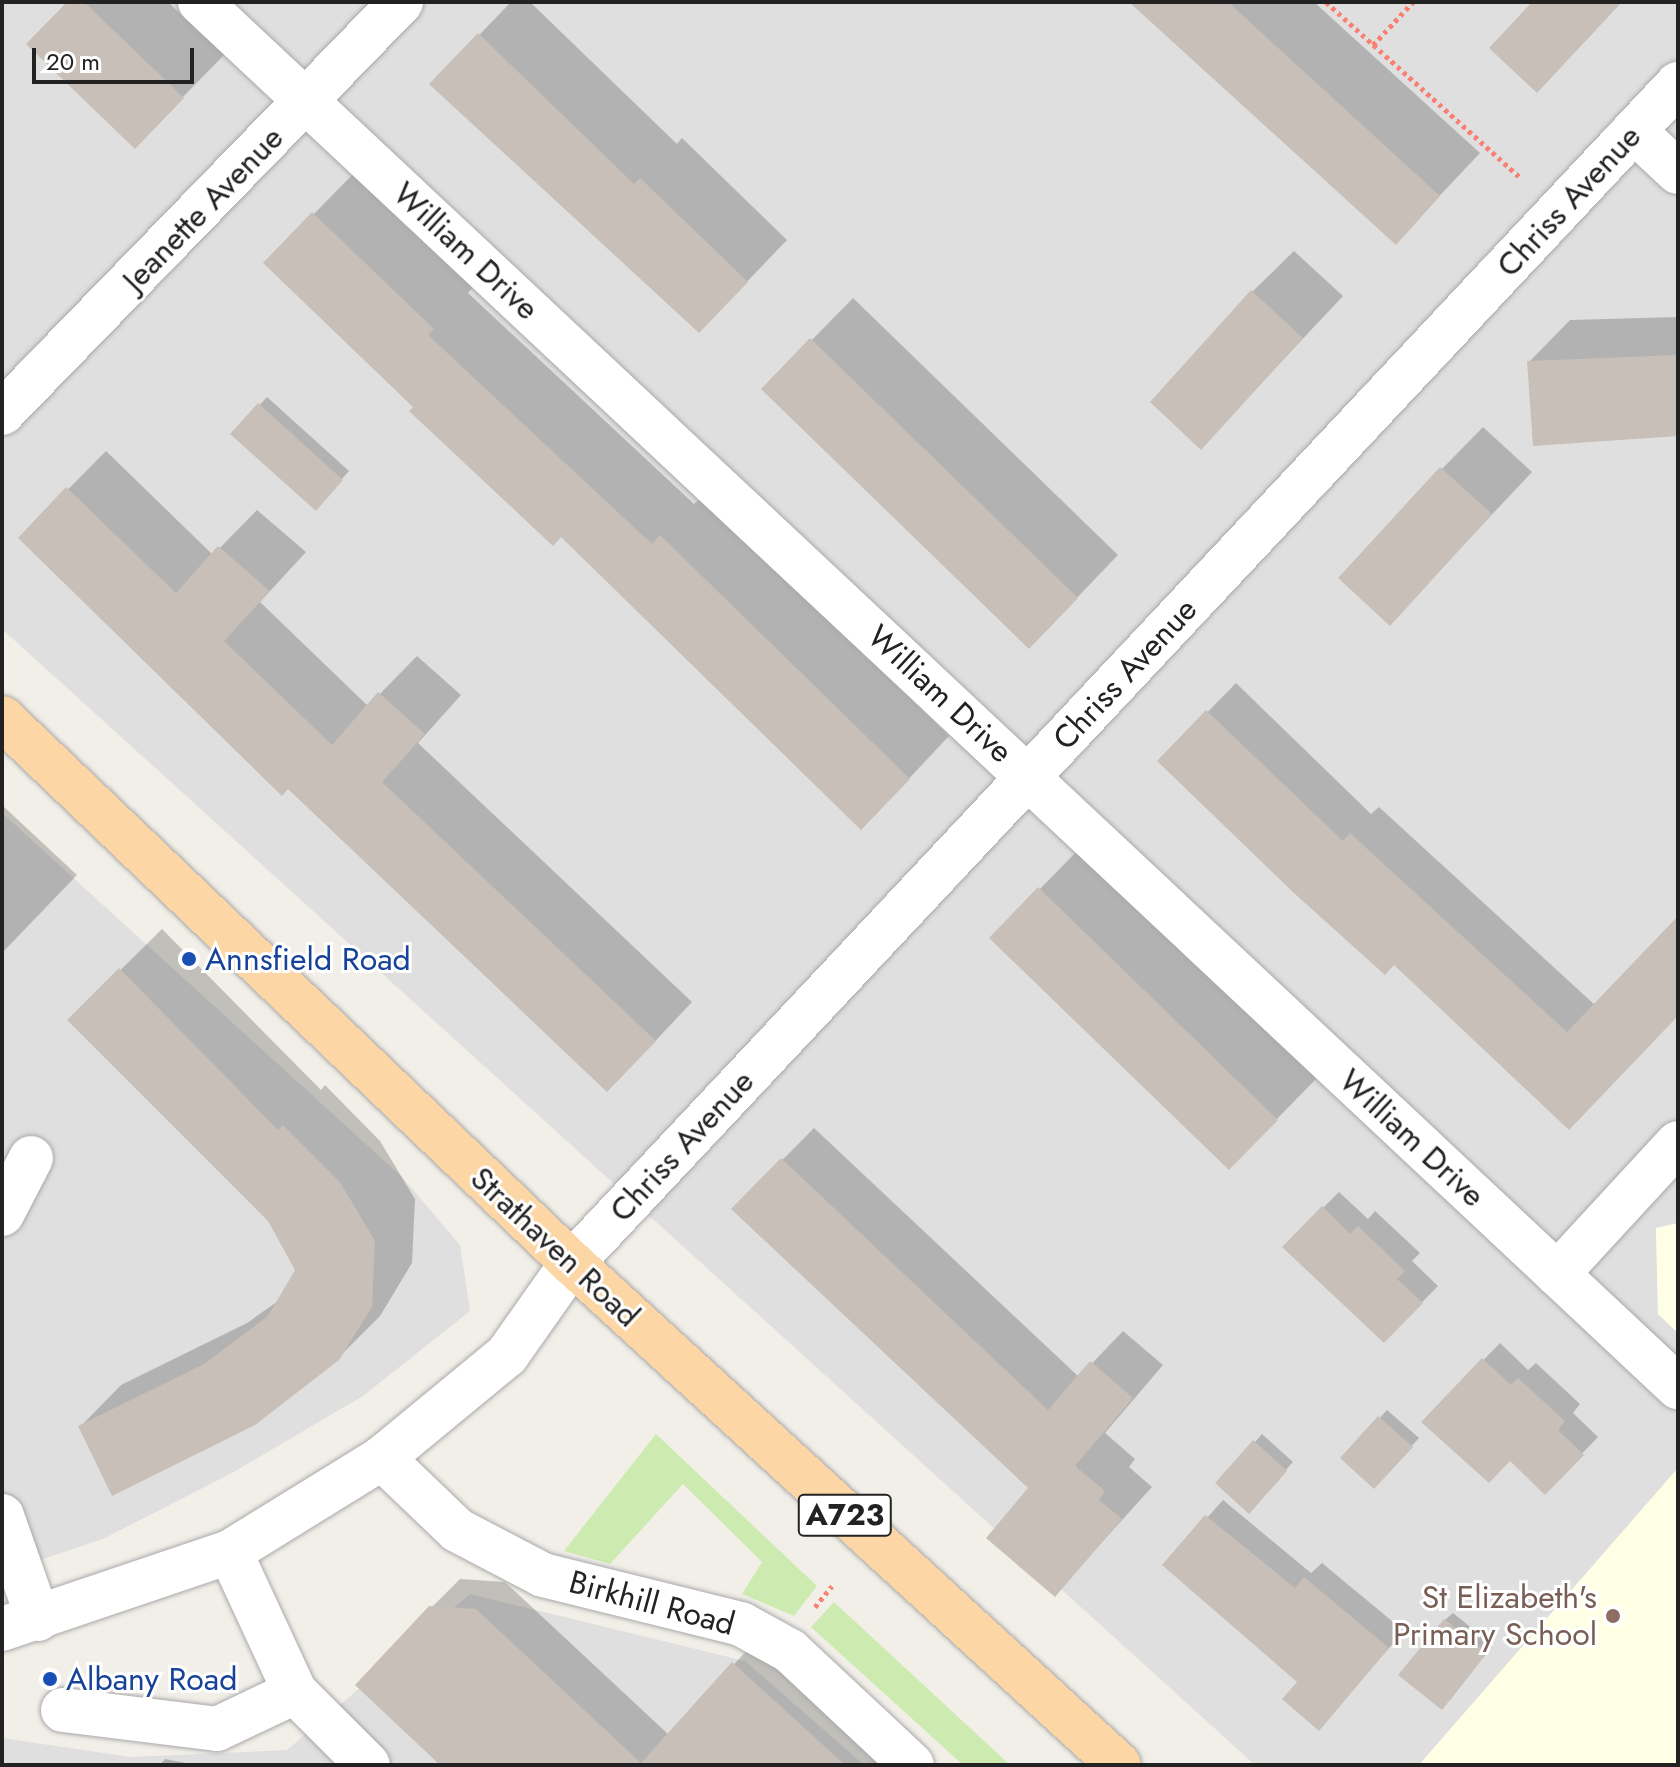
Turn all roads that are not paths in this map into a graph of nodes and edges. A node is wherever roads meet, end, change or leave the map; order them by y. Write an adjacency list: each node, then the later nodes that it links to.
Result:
1 (200, 2): 4 (street, William Drive)
2 (401, 2): 4 (street, Jeanette Avenue)
3 (1678, 84): 5 (street, Chriss Avenue)
4 (307, 102): 7 (street, Jeanette Avenue); 9 (street, William Drive)
5 (1634, 131): 6 (street); 9 (street, Chriss Avenue)
6 (1678, 172)
7 (2, 413)
8 (2, 718): 13 (main road, Strathaven Road / A723)
9 (1028, 777): 13 (street, Chriss Avenue); 14 (street, William Drive)
10 (1678, 1143): 14 (street)
11 (31, 1158): 12 (street)
12 (2, 1214)
13 (572, 1263): 16 (street); 24 (main road, Strathaven Road / A723)
14 (1557, 1274): 15 (street, William Drive)
15 (1678, 1387)
16 (382, 1458): 18 (street); 23 (street, Birkhill Road)
17 (2, 1516): 19 (street)
18 (230, 1552): 19 (street); 20 (street)
19 (20, 1624)
20 (295, 1692): 21 (street); 22 (street)
21 (63, 1710)
22 (368, 1765)
23 (912, 1765)
24 (1119, 1765)

